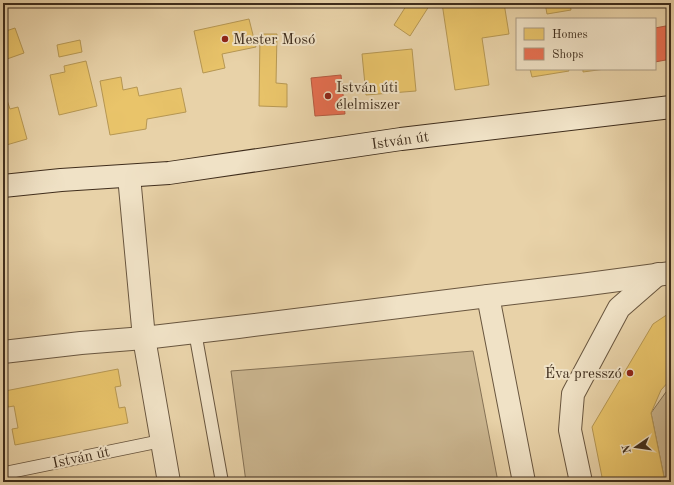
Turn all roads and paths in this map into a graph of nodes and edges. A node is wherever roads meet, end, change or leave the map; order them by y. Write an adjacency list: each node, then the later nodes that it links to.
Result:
1 (671, 107): 2 (street, István út)
2 (129, 176): 3 (street, István út); 9 (street)
3 (3, 186)
4 (664, 274): 5 (street); 7 (street)
5 (581, 285): 6 (street); 7 (street)
6 (488, 296): 8 (street); 15 (street)
7 (619, 308): 16 (street)
8 (195, 332): 9 (street); 14 (lane)
9 (144, 338): 10 (street); 11 (street)
10 (3, 352)
11 (162, 441): 12 (lane, István út); 13 (street)
12 (12, 482)
13 (169, 482)
14 (222, 482)
15 (524, 482)
16 (581, 482)

